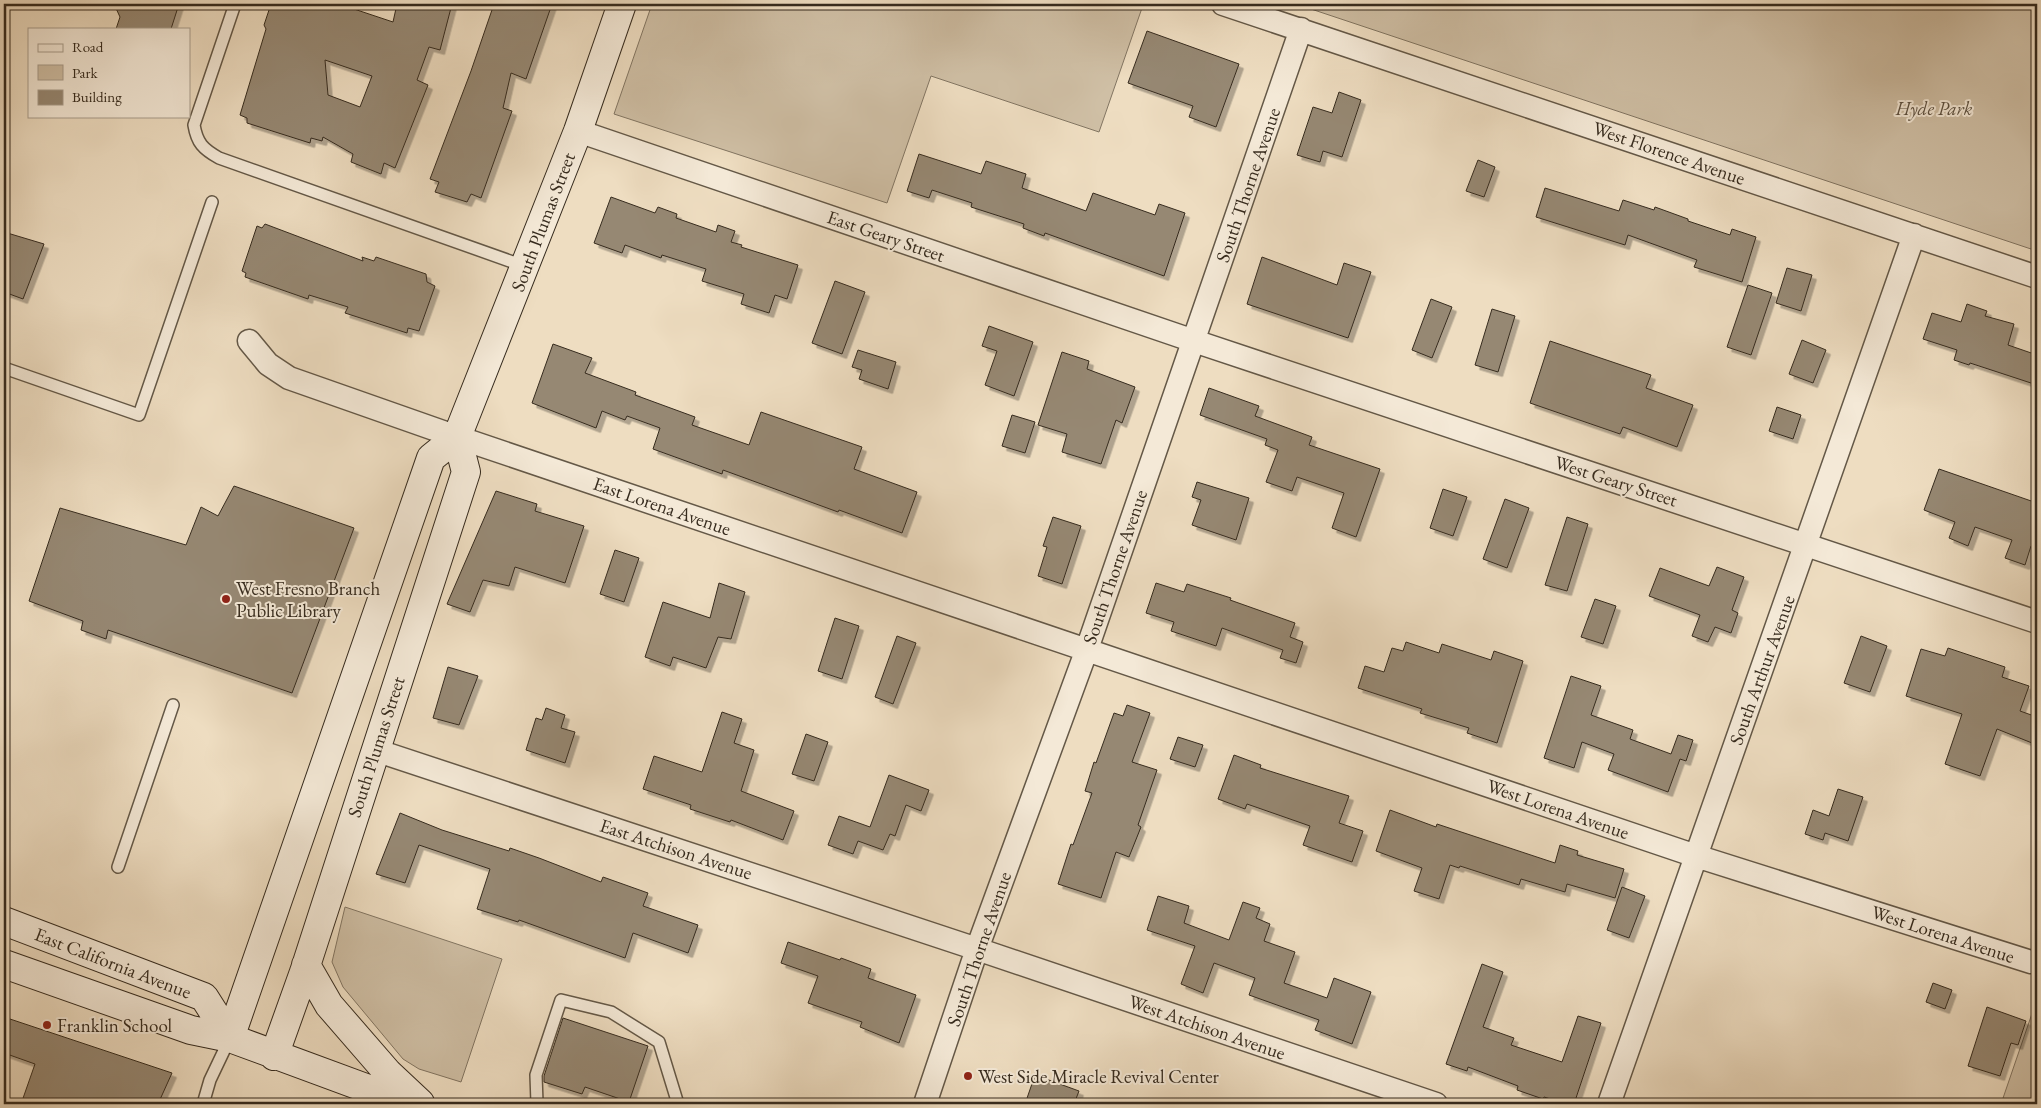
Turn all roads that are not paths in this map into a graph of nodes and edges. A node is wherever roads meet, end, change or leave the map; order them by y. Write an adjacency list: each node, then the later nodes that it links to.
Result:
1 (235, 4): 8 (lane)
2 (622, 4): 5 (street, South Plumas Street)
3 (1223, 4): 4 (street, West Florence Avenue)
4 (1302, 29): 7 (street, West Florence Avenue); 11 (street, South Thorne Avenue)
5 (578, 131): 8 (street, South Plumas Street); 11 (street, East Geary Street)
6 (212, 202): 12 (lane)
7 (1914, 235): 9 (street, West Florence Avenue); 14 (street, South Arthur Avenue)
8 (526, 267): 13 (street, South Plumas Street)
9 (2037, 277)
10 (249, 341): 13 (street, East Lorena Avenue)
11 (1194, 341): 14 (street, West Geary Street); 16 (street, South Thorne Avenue)
12 (4, 368)
13 (457, 437): 16 (street, East Lorena Avenue); 18 (street, South Plumas Street); 26 (street, South Plumas Street)
14 (1806, 544): 15 (street, West Geary Street); 19 (street, South Arthur Avenue)
15 (2037, 622)
16 (1087, 649): 19 (street, West Lorena Avenue); 22 (street, South Thorne Avenue)
17 (173, 705): 20 (lane)
18 (375, 750): 22 (street, East Atchison Avenue); 25 (street, South Plumas Street)
19 (1696, 856): 23 (street, West Lorena Avenue); 35 (street, South Arthur Avenue)
20 (118, 867)
21 (4, 922): 26 (street, East California Avenue)
22 (978, 949): 33 (street, South Thorne Avenue); 34 (street, West Atchison Avenue)
23 (2031, 962)
24 (4, 964): 26 (street, East California Avenue)
25 (306, 965): 27 (street, South Plumas Street); 30 (street)
26 (230, 1038): 27 (street, East California Avenue); 28 (lane)
27 (274, 1056): 29 (street, East California Avenue)
28 (202, 1104)
29 (409, 1104)
30 (422, 1104)
31 (538, 1104): 32 (lane)
32 (678, 1104)
33 (925, 1104)
34 (1436, 1104)
35 (1609, 1104)

